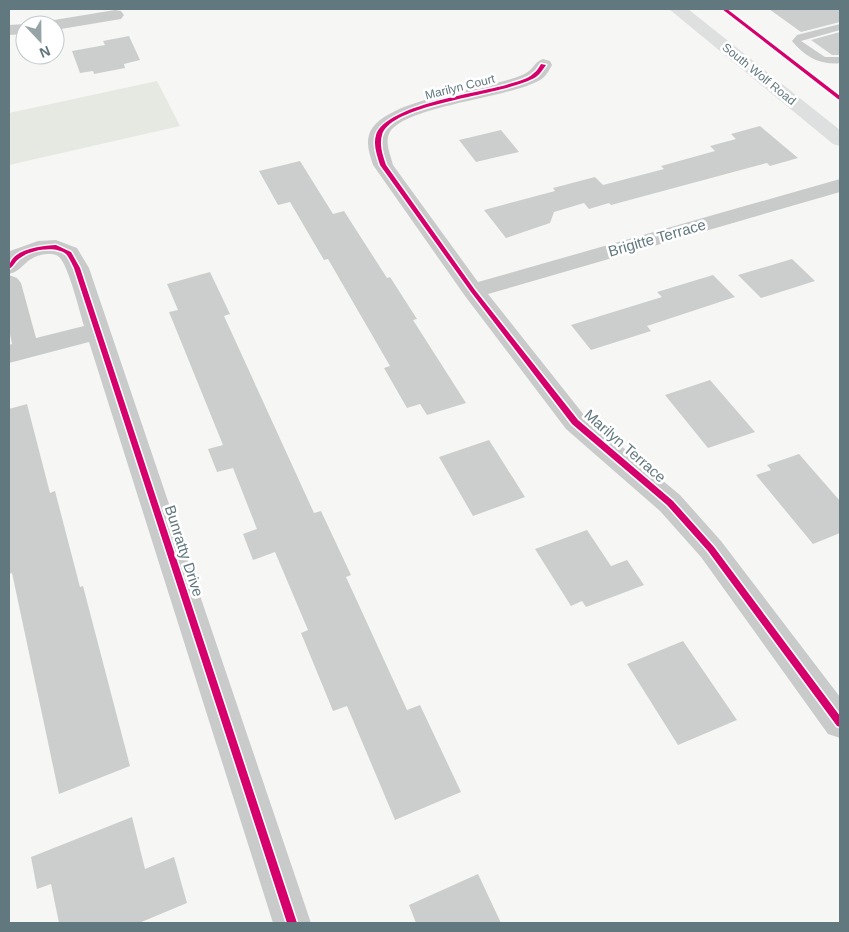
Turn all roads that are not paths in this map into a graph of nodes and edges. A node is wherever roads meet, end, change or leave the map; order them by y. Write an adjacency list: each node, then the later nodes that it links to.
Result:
1 (678, 9): 8 (main road, South Wolf Road)
2 (115, 15): 3 (street)
3 (65, 23)
4 (840, 27): 5 (lane)
5 (840, 60)
6 (543, 65): 7 (street, Marilyn Court)
7 (380, 130): 12 (street, Marilyn Terrace)
8 (840, 140)
9 (840, 185): 12 (street, Brigitte Terrace)
10 (9, 267): 13 (street, Bunratty Drive)
11 (9, 283): 14 (street)
12 (473, 291): 15 (street, Marilyn Terrace)
13 (97, 331): 14 (street); 16 (street, Bunratty Drive)
14 (17, 351)
15 (840, 723)
16 (292, 923)

